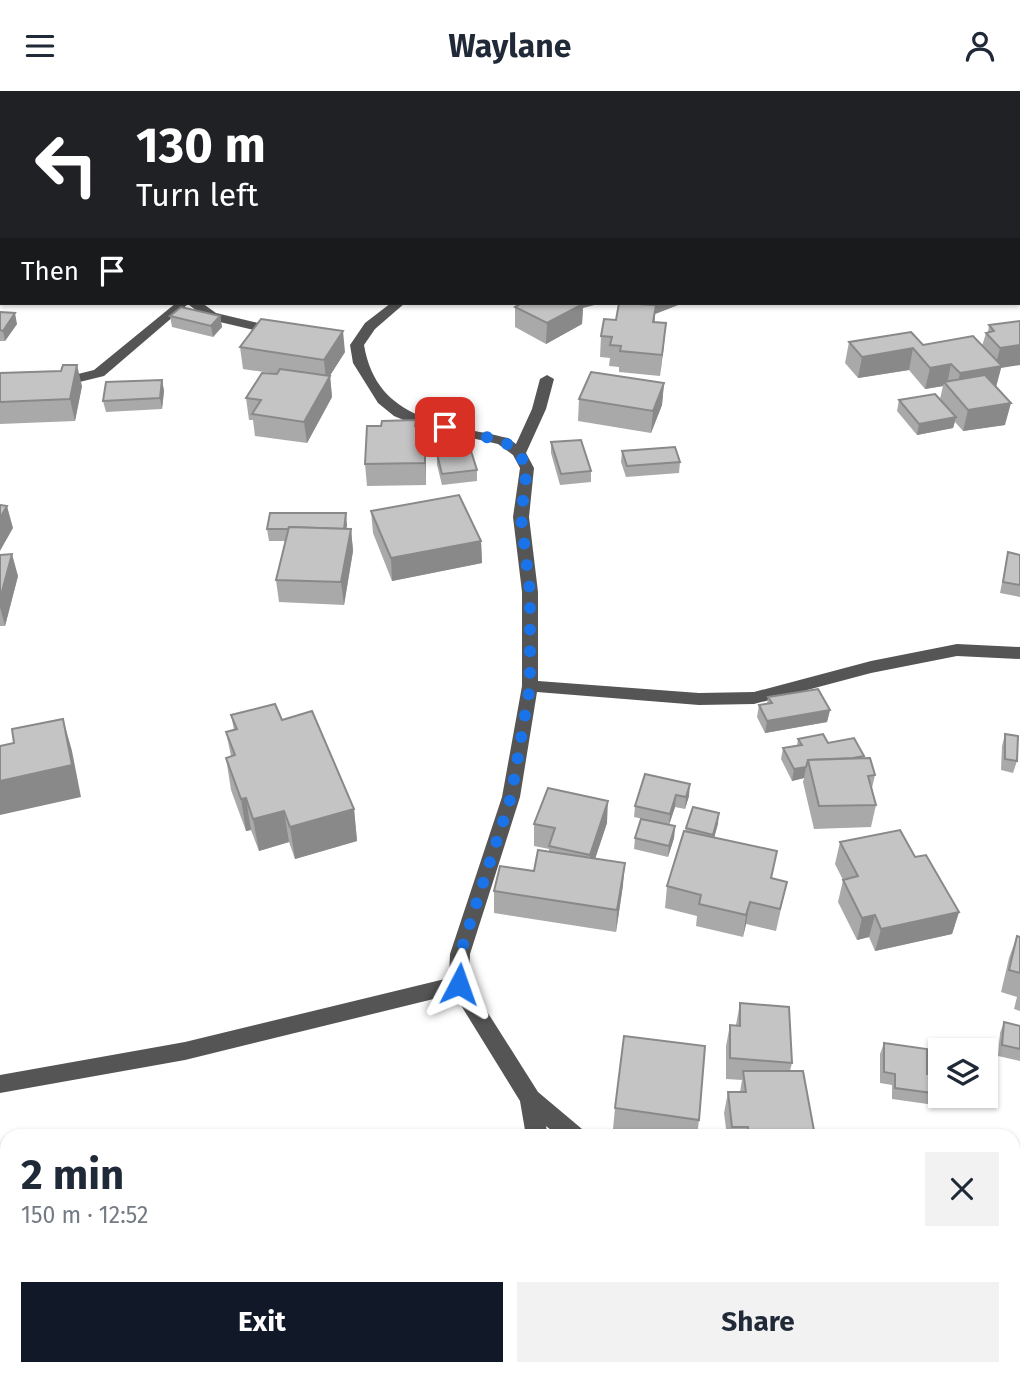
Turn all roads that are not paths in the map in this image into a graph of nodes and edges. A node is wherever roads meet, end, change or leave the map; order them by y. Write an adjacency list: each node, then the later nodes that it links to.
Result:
1 (181, 305): 6 (street)
2 (197, 305): 4 (street)
3 (396, 305): 7 (street)
4 (290, 334)
5 (547, 379): 7 (street)
6 (38, 381)
7 (519, 453): 9 (street)
8 (1020, 653): 9 (street)
9 (530, 686): 10 (street)
10 (459, 984): 11 (street); 12 (street)
11 (0, 1084)
12 (530, 1098): 13 (street); 14 (street)
13 (536, 1129)
14 (566, 1129)

